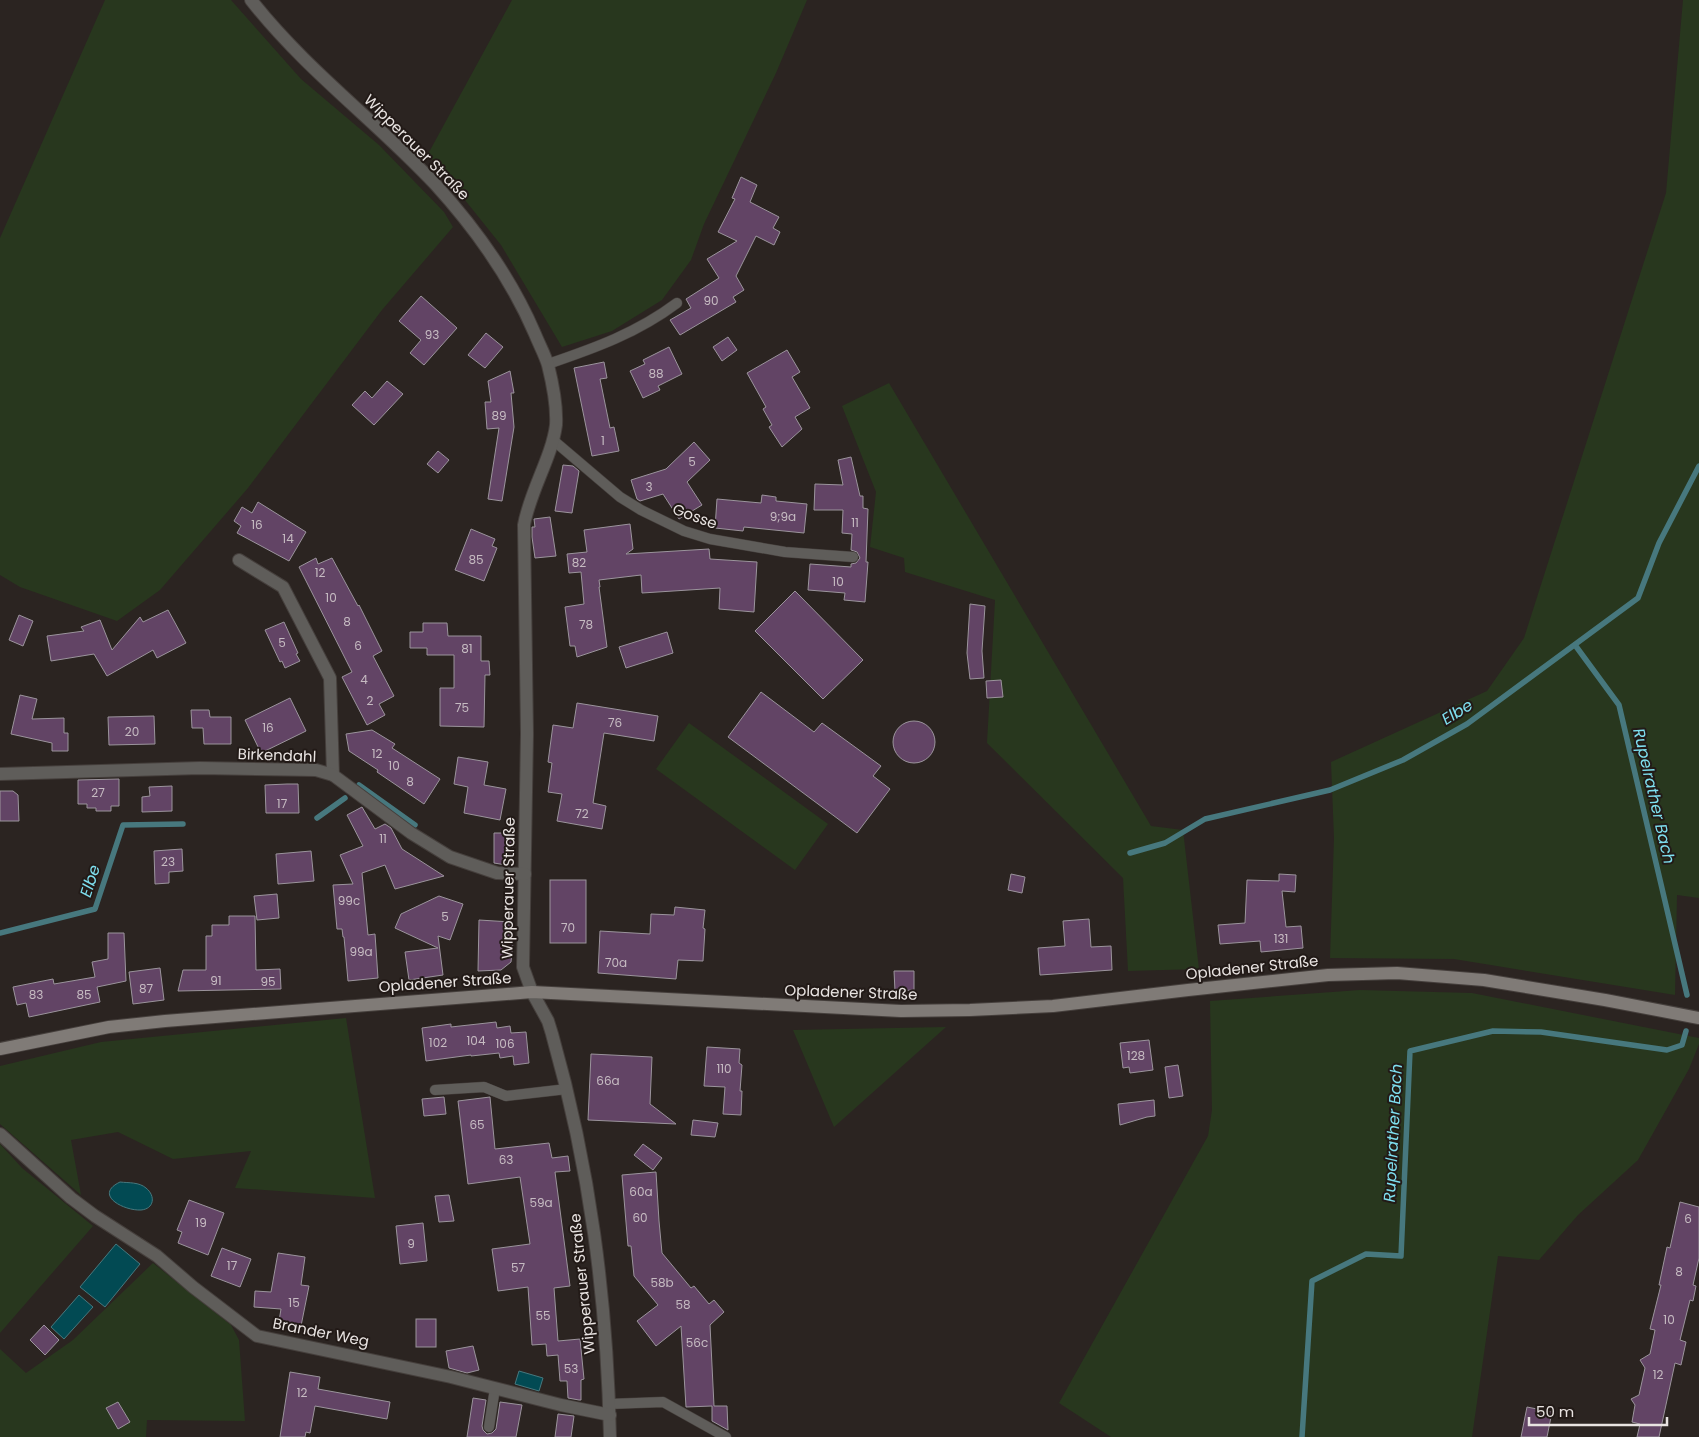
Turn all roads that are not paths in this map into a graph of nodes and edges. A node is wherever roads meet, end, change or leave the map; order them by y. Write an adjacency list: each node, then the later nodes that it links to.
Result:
1 (251, 0): 3 (street, Wipperauer Straße)
2 (678, 303): 3 (lane)
3 (548, 364): 4 (street, Wipperauer Straße)
4 (553, 440): 5 (lane, Gosse); 9 (street, Wipperauer Straße)
5 (853, 557)
6 (239, 560): 8 (street)
7 (0, 774): 8 (street, Birkendahl)
8 (333, 776): 9 (street, Birkendahl)
9 (525, 874): 10 (street, Wipperauer Straße)
10 (532, 992): 11 (main road, Opladener Straße); 12 (main road, Opladener Straße); 13 (street, Wipperauer Straße)
11 (1699, 1018)
12 (0, 1049)
13 (567, 1089): 14 (lane); 17 (street, Wipperauer Straße)
14 (435, 1090)
15 (0, 1134): 16 (street, Brander Weg)
16 (495, 1388): 17 (street, Brander Weg); 18 (lane)
17 (609, 1410): 19 (street, Wipperauer Straße); 20 (lane)
18 (489, 1427)
19 (610, 1437)
20 (726, 1437)

